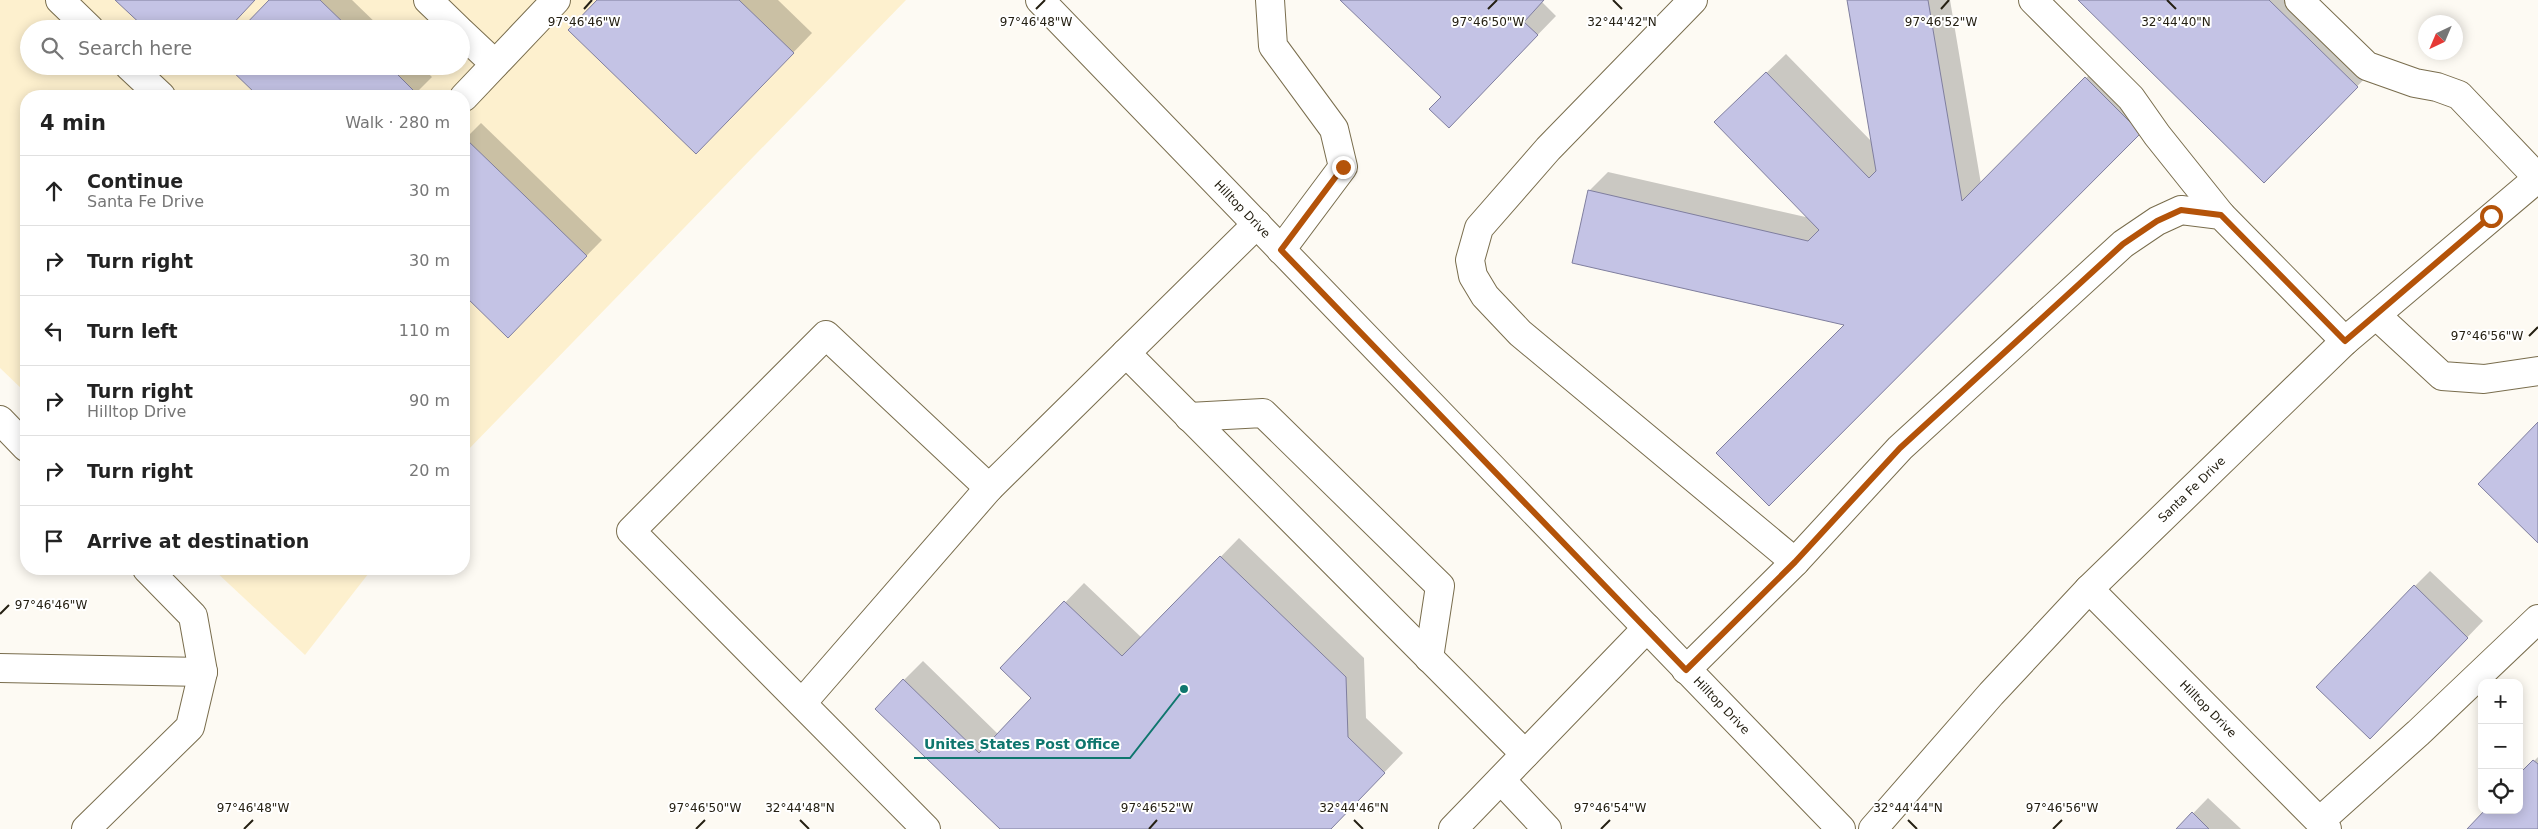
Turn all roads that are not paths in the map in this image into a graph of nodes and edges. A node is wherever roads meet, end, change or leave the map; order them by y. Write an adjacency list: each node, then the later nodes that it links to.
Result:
1 (60, 0): 9 (street)
2 (428, 0): 10 (street)
3 (556, 0): 12 (street)
4 (1040, 0): 18 (street, Hilltop Drive)
5 (1270, 0): 19 (street)
6 (1693, 0): 28 (street)
7 (2033, 0): 17 (street)
8 (2300, 0): 16 (street)
9 (81, 20)
10 (449, 20)
11 (470, 40): 12 (street)
12 (495, 64): 15 (street)
13 (139, 75): 14 (street)
14 (155, 90)
15 (470, 91)
16 (2538, 178): 20 (street, Santa Fe Drive)
17 (2221, 215): 21 (street); 28 (street)
18 (1256, 224): 19 (street, Hilltop Drive); 22 (street)
19 (1281, 250): 32 (street, Hilltop Drive)
20 (2377, 316): 21 (street, Santa Fe Drive); 23 (street)
21 (2345, 341): 30 (street, Santa Fe Drive)
22 (1126, 353): 24 (street); 27 (street)
23 (2538, 371)
24 (1189, 417): 33 (street); 33 (street)
25 (0, 420): 26 (street)
26 (20, 441)
27 (989, 488): 37 (street); 37 (street)
28 (1795, 562): 35 (street)
29 (152, 575): 36 (street)
30 (2089, 589): 40 (street, Hilltop Drive); 46 (street, Santa Fe Drive)
31 (2538, 619): 40 (street)
32 (1647, 628): 35 (street, Hilltop Drive); 38 (street)
33 (1429, 658): 38 (street)
34 (0, 668): 36 (street)
35 (1686, 670): 45 (street, Hilltop Drive)
36 (203, 672): 41 (street)
37 (802, 703): 42 (street)
38 (1525, 754): 39 (street)
39 (1501, 780): 43 (street); 44 (street)
40 (2324, 825)
41 (86, 829)
42 (926, 829)
43 (1453, 829)
44 (1547, 829)
45 (1841, 829)
46 (1873, 829)

